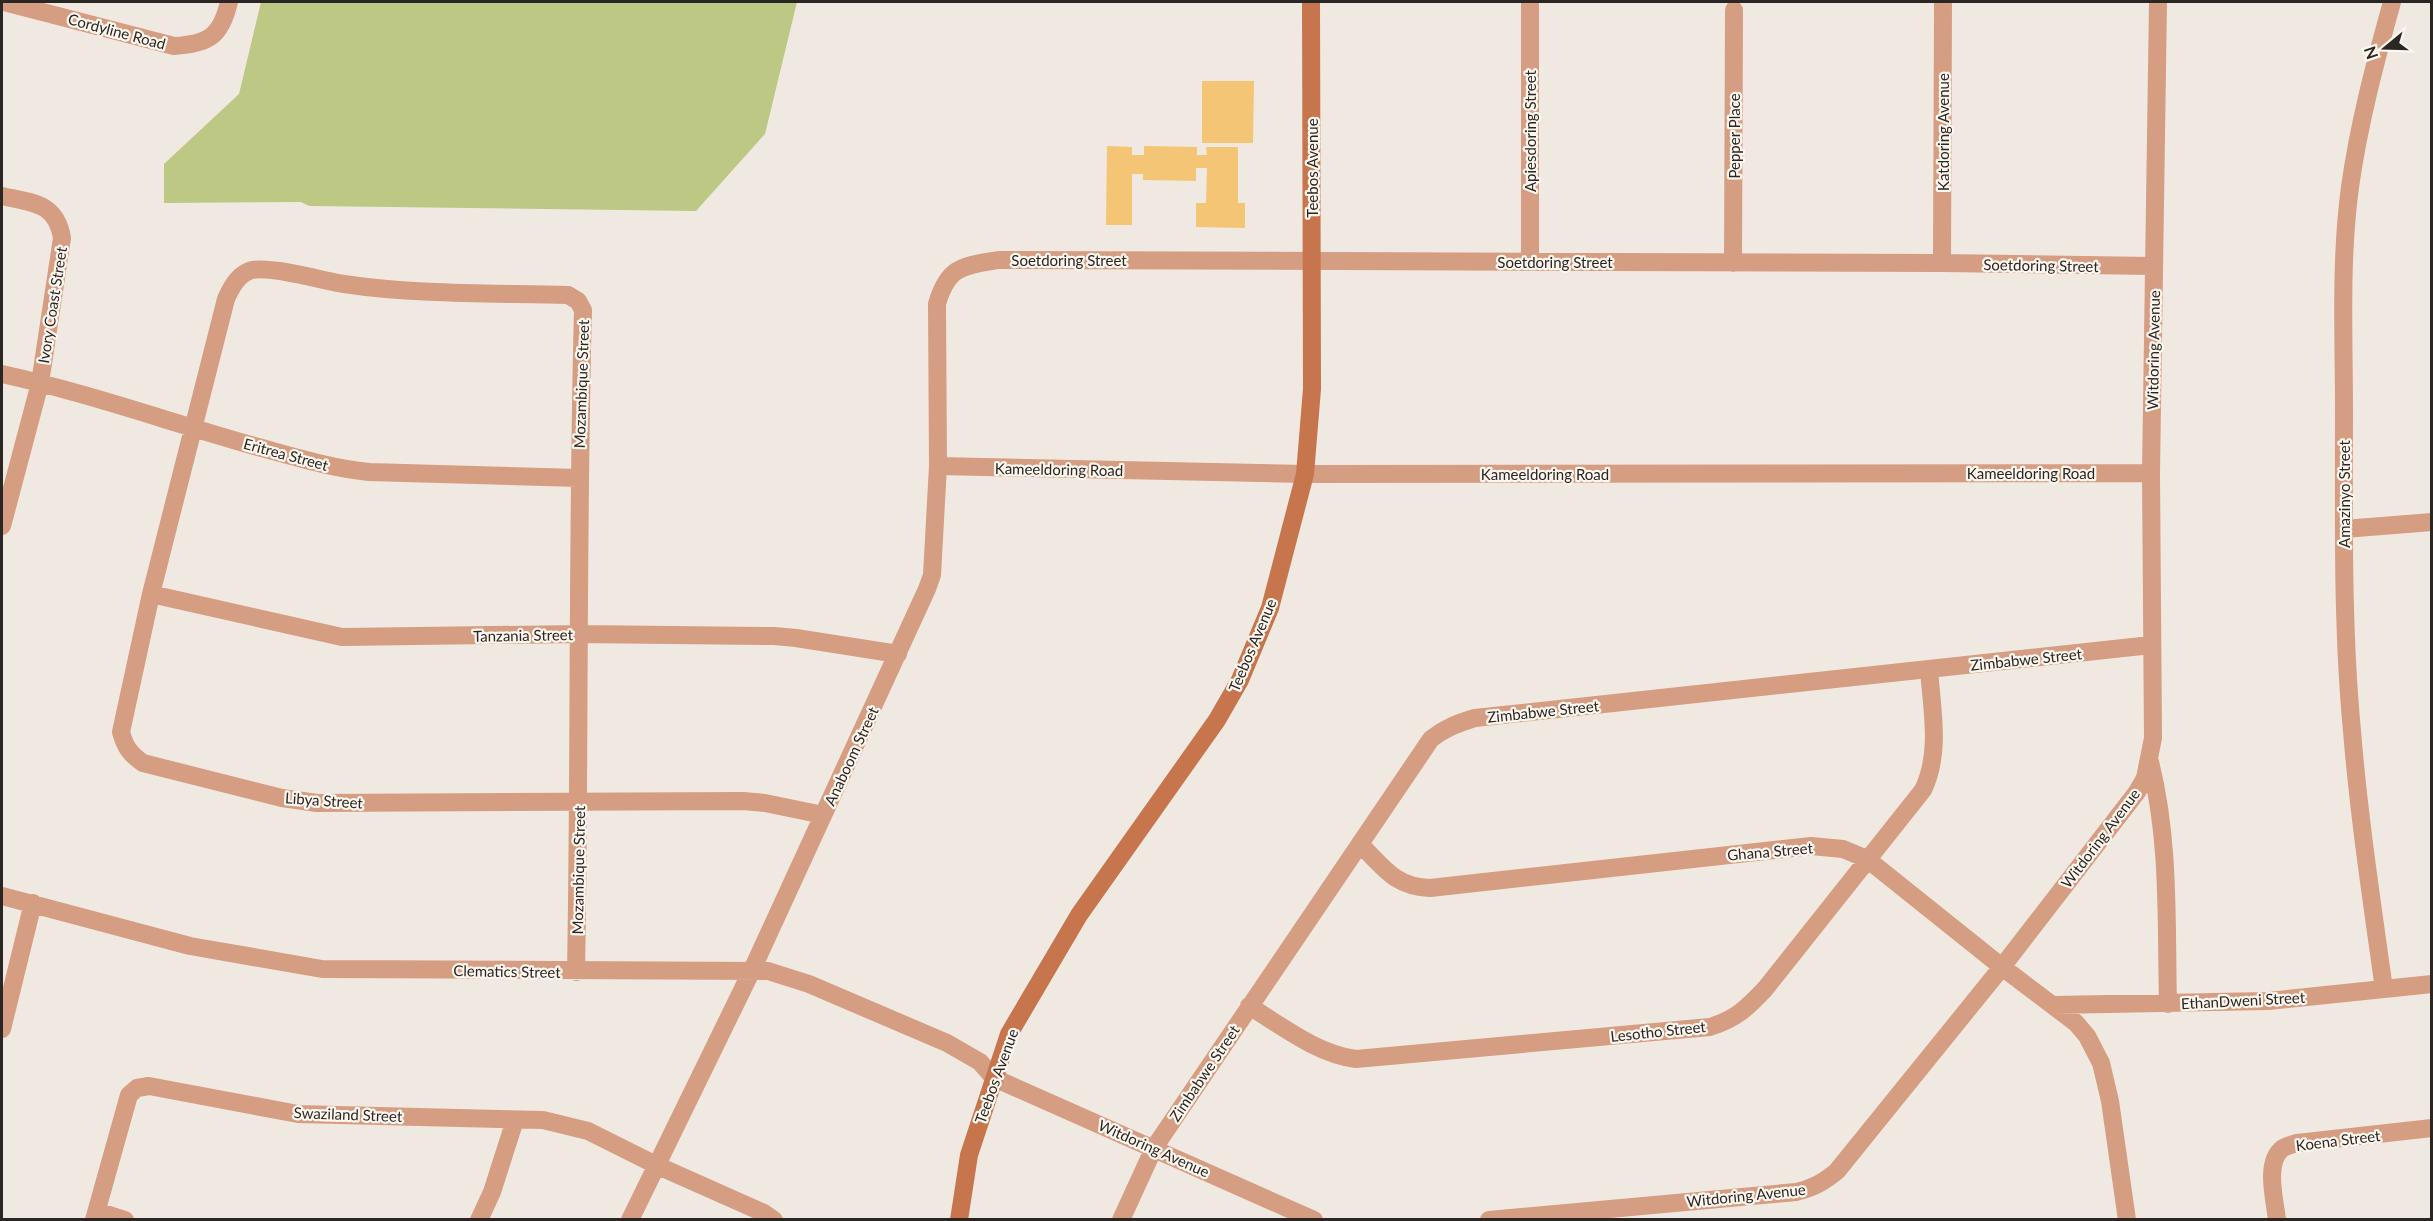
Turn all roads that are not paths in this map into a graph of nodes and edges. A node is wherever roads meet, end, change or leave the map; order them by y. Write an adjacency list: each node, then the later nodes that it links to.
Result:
1 (9, 2): 2 (street, Cordyline Road)
2 (229, 2)
3 (1311, 2): 11 (street, Teebos Avenue)
4 (1530, 2): 10 (street, Apiesdoring Street)
5 (1943, 2): 13 (street, Katdoring Avenue)
6 (2158, 2): 14 (street, Witdoring Avenue)
7 (2392, 2): 25 (street, Amazinyo Street)
8 (1734, 10): 12 (street, Pepper Place)
9 (2, 196): 17 (street, Ivory Coast Street)
10 (1530, 261): 11 (street, Soetdoring Street); 12 (street, Soetdoring Street)
11 (1313, 262): 15 (street, Soetdoring Street); 21 (street, Teebos Avenue)
12 (1733, 262): 13 (street, Soetdoring Street)
13 (1942, 263): 14 (street, Soetdoring Street)
14 (2153, 266): 20 (street, Witdoring Avenue)
15 (959, 269): 19 (street, Anaboom Street)
16 (2, 374): 17 (street, Eritrea Street)
17 (40, 382): 18 (street, Eritrea Street); 24 (street)
18 (193, 429): 22 (street, Eritrea Street); 22 (street, Mozambique Street); 26 (street, Libya Street)
19 (938, 466): 21 (street, Kameeldoring Road); 29 (street, Anaboom Street)
20 (2151, 473): 21 (street, Kameeldoring Road); 28 (street, Witdoring Avenue)
21 (1305, 474): 47 (street, Teebos Avenue)
22 (579, 478): 27 (street, Mozambique Street)
23 (2432, 522): 25 (street)
24 (2, 526)
25 (2344, 529): 42 (street, Amazinyo Street)
26 (152, 594): 27 (street, Tanzania Street); 32 (street, Libya Street)
27 (579, 634): 29 (street, Tanzania Street); 32 (street, Mozambique Street)
28 (2151, 645): 30 (street, Zimbabwe Street); 31 (street, Witdoring Avenue)
29 (898, 654): 33 (street, Anaboom Street)
30 (1929, 670): 34 (street, Zimbabwe Street); 35 (street, Lesotho Street)
31 (2150, 760): 38 (street, Witdoring Avenue); 43 (street)
32 (579, 801): 33 (street, Libya Street); 40 (street, Mozambique Street)
33 (823, 815): 39 (street, Anaboom Street)
34 (1359, 844): 35 (street, Ghana Street); 45 (street, Zimbabwe Street)
35 (1867, 859): 38 (street, Ghana Street); 45 (street, Lesotho Street)
36 (2, 896): 37 (street, Clematics Street)
37 (33, 903): 40 (street, Clematics Street); 46 (street)
38 (2002, 967): 44 (street, Ghana Street); 52 (street, Witdoring Avenue)
39 (752, 970): 40 (street, Clematics Street); 47 (street, Clematics Street); 51 (street, Anaboom Street)
40 (576, 972)
41 (2432, 984): 42 (street, EthanDweni Street)
42 (2384, 989): 43 (street, EthanDweni Street)
43 (2168, 1004): 44 (street, EthanDweni Street)
44 (2054, 1005): 63 (street, Ghana Street)
45 (1248, 1006): 50 (street, Zimbabwe Street)
46 (2, 1029)
47 (994, 1078): 50 (street, Witdoring Avenue); 59 (street, Teebos Avenue)
48 (516, 1120): 51 (street, Swaziland Street); 53 (street, Swaziland Street); 56 (street)
49 (2432, 1128): 64 (street, Koena Street)
50 (1154, 1148): 60 (street, Zimbabwe Street); 61 (street, Witdoring Avenue)
51 (656, 1165): 57 (street, Anaboom Street); 58 (street, Swaziland Street)
52 (1639, 1212): 54 (street, Witdoring Avenue)
53 (96, 1215): 55 (street)
54 (1494, 1219): 62 (street, Witdoring Avenue)
55 (124, 1220)
56 (479, 1220)
57 (630, 1220)
58 (774, 1220)
59 (959, 1220)
60 (1121, 1220)
61 (1314, 1220)
62 (1489, 1220)
63 (2127, 1220)
64 (2277, 1220)

